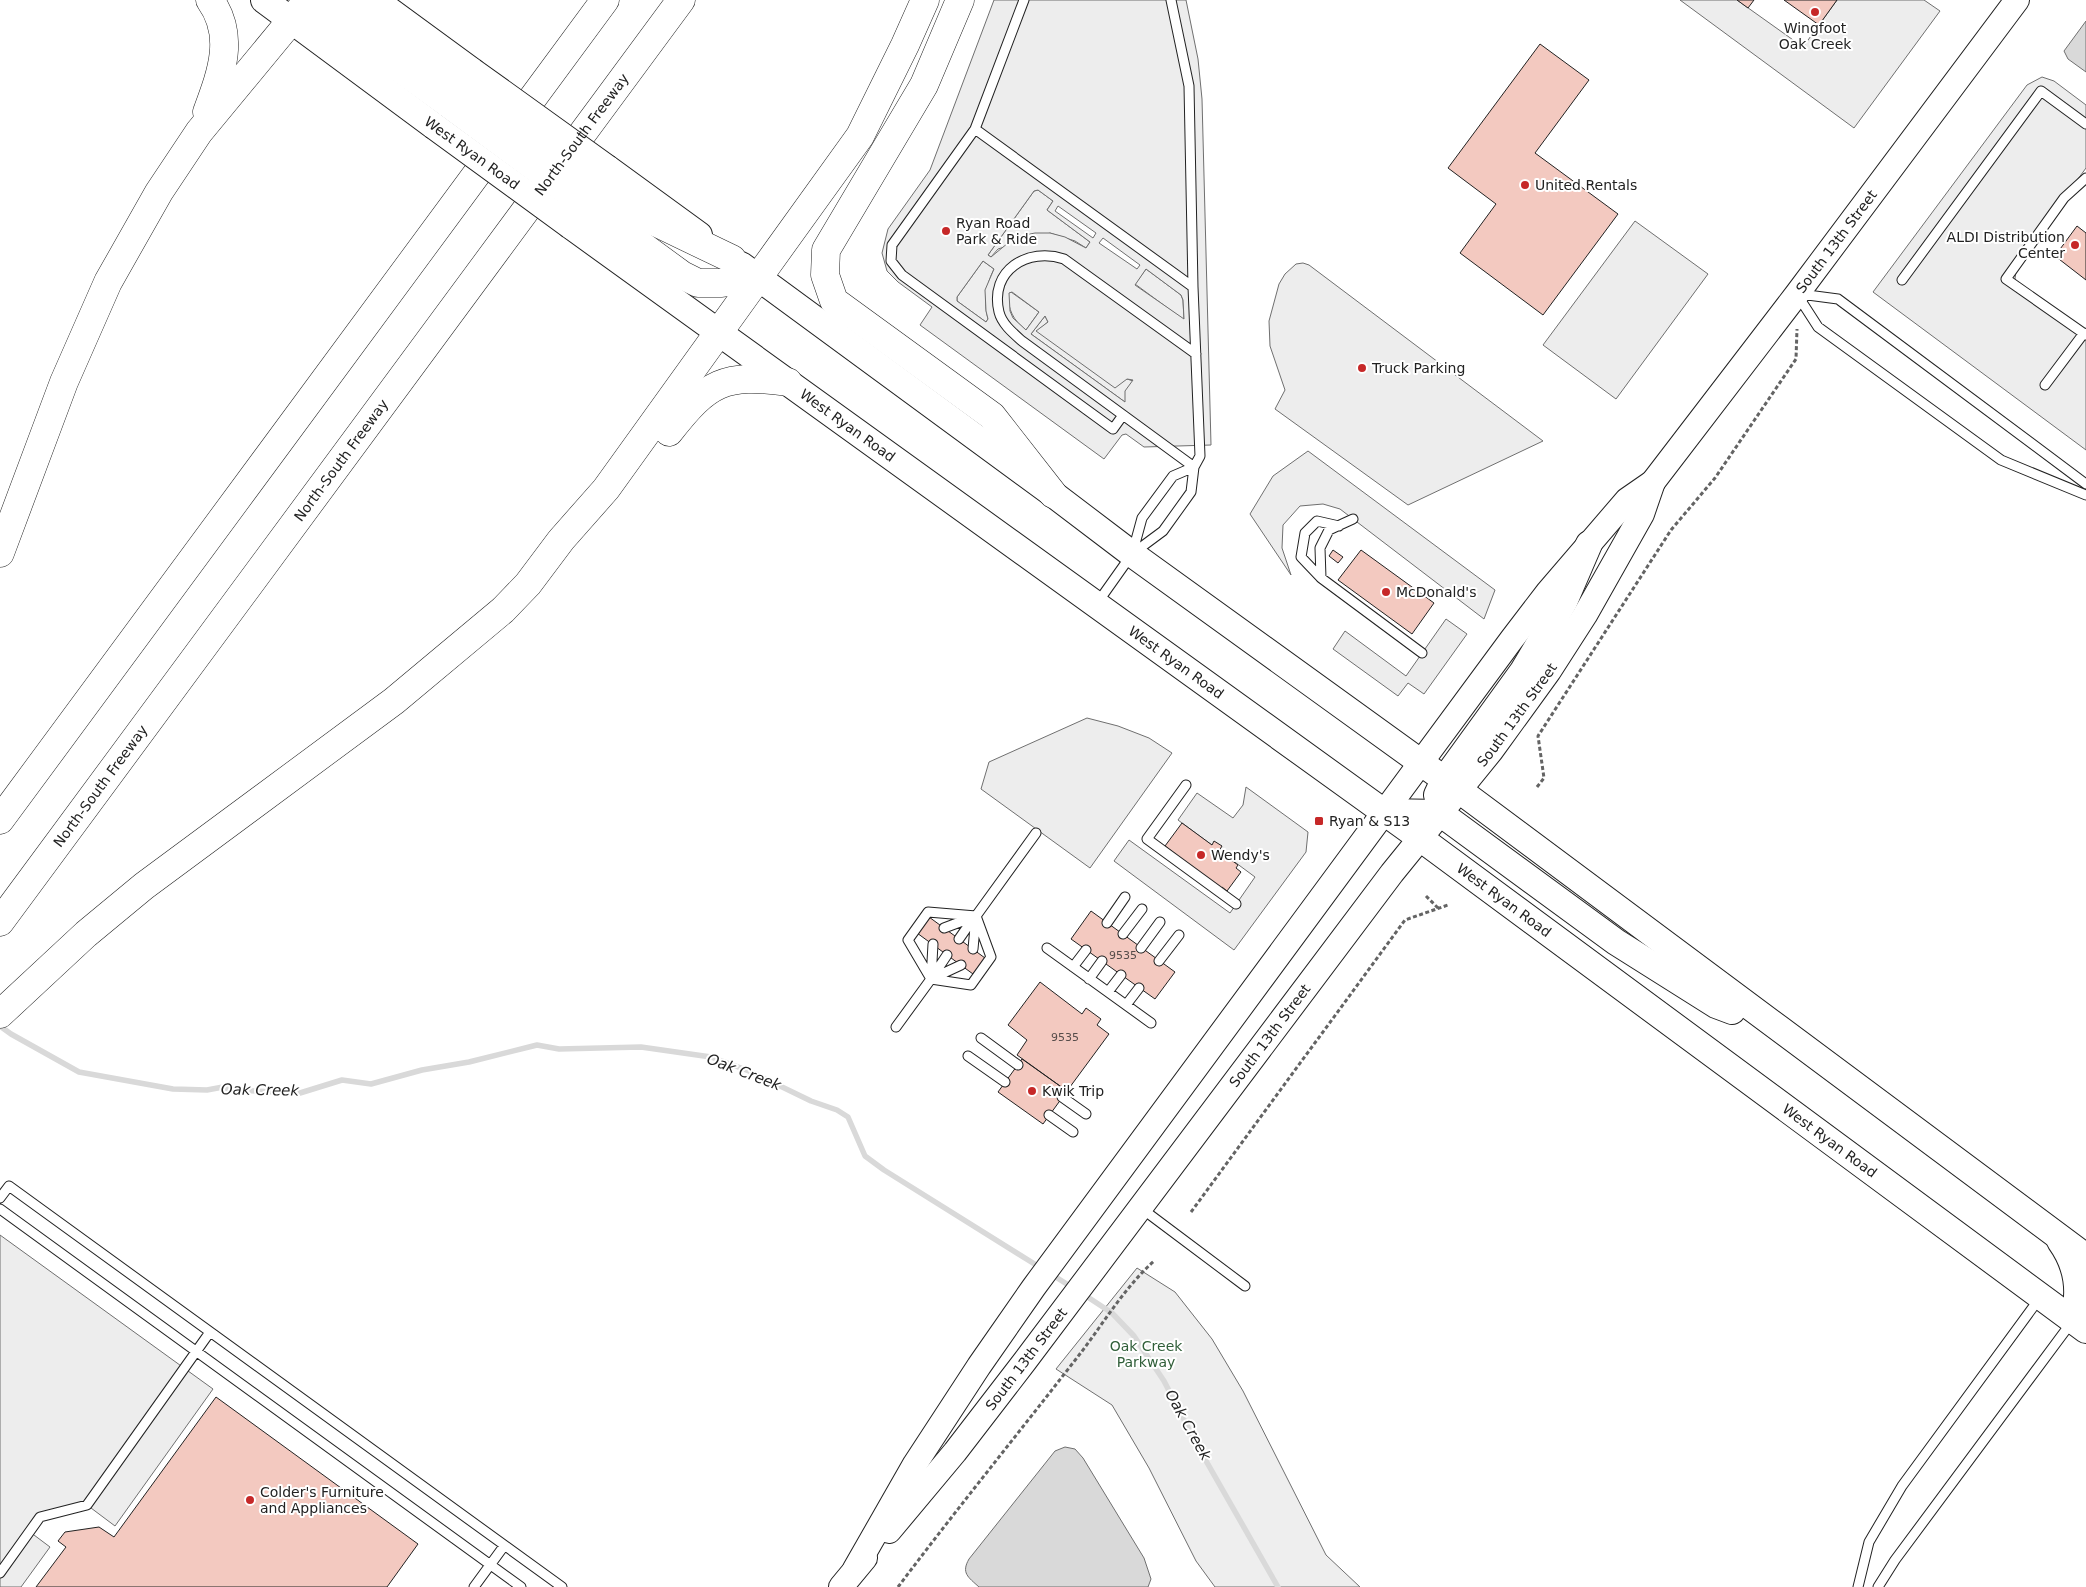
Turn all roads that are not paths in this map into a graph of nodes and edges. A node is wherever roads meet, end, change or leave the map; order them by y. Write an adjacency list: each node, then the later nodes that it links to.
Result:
1 (210, 0): 15 (highway)
2 (264, 0): 11 (main road)
3 (375, 0): 12 (main road)
4 (606, 0): 48 (highway)
5 (681, 0): 55 (highway, North-South Freeway)
6 (925, 0): 19 (highway)
7 (960, 0): 32 (highway)
8 (1024, 0): 14 (lane)
9 (1171, 0): 21 (lane)
10 (2016, 0): 22 (street, South 13th Street)
11 (306, 6): 12 (highway); 15 (highway); 17 (highway, bridge)
12 (468, 77): 18 (highway, bridge)
13 (2086, 124): 20 (lane)
14 (975, 129): 21 (lane); 28 (lane)
15 (199, 132): 37 (highway)
16 (2086, 178): 24 (lane)
17 (578, 215): 19 (highway); 23 (main road, West Ryan Road)
18 (732, 259): 19 (main road)
19 (758, 278): 23 (highway); 32 (main road)
20 (1902, 280)
21 (1193, 287): 25 (lane)
22 (1797, 294): 30 (street, South 13th Street); 31 (lane); 33 (lane)
23 (719, 333): 26 (main road, West Ryan Road); 40 (highway)
24 (2085, 334): 27 (lane)
25 (1196, 354): 28 (lane); 29 (lane)
26 (788, 382): 40 (highway); 41 (main road, West Ryan Road)
27 (2045, 385)
28 (1123, 415): 29 (lane)
29 (1194, 467): 38 (lane); 38 (lane)
30 (1653, 482): 36 (street, South 13th Street); 45 (street, South 13th Street)
31 (2086, 484)
32 (1053, 494): 38 (main road)
33 (2086, 495)
34 (1353, 519): 35 (lane)
35 (1339, 526): 39 (lane); 39 (lane)
36 (1589, 544): 43 (street, South 13th Street); 45 (main road)
37 (0, 553)
38 (1132, 554): 41 (lane); 43 (main road)
39 (1321, 578): 42 (lane)
40 (528, 584): 78 (highway)
41 (1096, 604): 46 (main road, West Ryan Road)
42 (1422, 653)
43 (1420, 764): 45 (main road); 46 (street, South 13th Street)
44 (1186, 785): 52 (lane)
45 (1451, 785): 47 (main road); 81 (main road)
46 (1384, 812): 47 (main road); 50 (main road, West Ryan Road); 104 (street, South 13th Street)
47 (1435, 812): 50 (main road); 81 (main road)
48 (0, 820)
49 (1036, 833): 54 (lane)
50 (1420, 838): 91 (street, South 13th Street); 97 (main road, West Ryan Road)
51 (1125, 897): 56 (lane)
52 (1236, 904)
53 (1142, 909): 59 (lane)
54 (976, 916): 58 (lane); 61 (lane); 65 (lane); 73 (lane); 73 (lane)
55 (0, 922)
56 (1107, 922)
57 (1160, 922): 64 (lane)
58 (944, 928)
59 (1123, 934)
60 (1179, 935): 69 (lane)
61 (959, 939)
62 (933, 944): 73 (lane)
63 (1047, 948): 71 (lane)
64 (1141, 948)
65 (973, 949)
66 (1086, 950): 71 (lane)
67 (947, 955): 73 (lane)
68 (1102, 961): 74 (lane)
69 (1159, 961)
70 (961, 965): 73 (lane)
71 (1073, 967): 74 (lane)
72 (1121, 975): 76 (lane)
73 (931, 979): 80 (lane)
74 (1089, 979): 76 (lane)
75 (1139, 988): 77 (lane)
76 (1108, 992): 77 (lane)
77 (1126, 1005): 79 (lane)
78 (0, 1014)
79 (1151, 1024)
80 (896, 1026)
81 (1780, 1031): 93 (main road)
82 (982, 1038): 84 (lane)
83 (968, 1056): 85 (lane)
84 (1018, 1065)
85 (1005, 1082)
86 (1062, 1097): 87 (lane)
87 (1086, 1114)
88 (1049, 1115): 89 (lane)
89 (1073, 1132)
90 (0, 1198): 99 (lane)
91 (1140, 1208): 95 (lane); 104 (street, South 13th Street)
92 (0, 1209): 100 (lane)
93 (2044, 1226): 94 (main road); 96 (main road)
94 (2086, 1257)
95 (1244, 1286)
96 (2082, 1290): 97 (main road); 98 (main road)
97 (2041, 1297): 98 (main road, West Ryan Road); 108 (lane)
98 (2079, 1325): 109 (lane)
99 (210, 1332): 100 (lane); 101 (lane)
100 (196, 1351): 102 (lane); 103 (lane)
101 (504, 1546): 102 (lane); 107 (lane)
102 (490, 1564): 105 (lane); 106 (lane)
103 (0, 1573)
104 (848, 1578)
105 (474, 1587)
106 (521, 1587)
107 (562, 1587)
108 (1858, 1587)
109 (1878, 1587)

